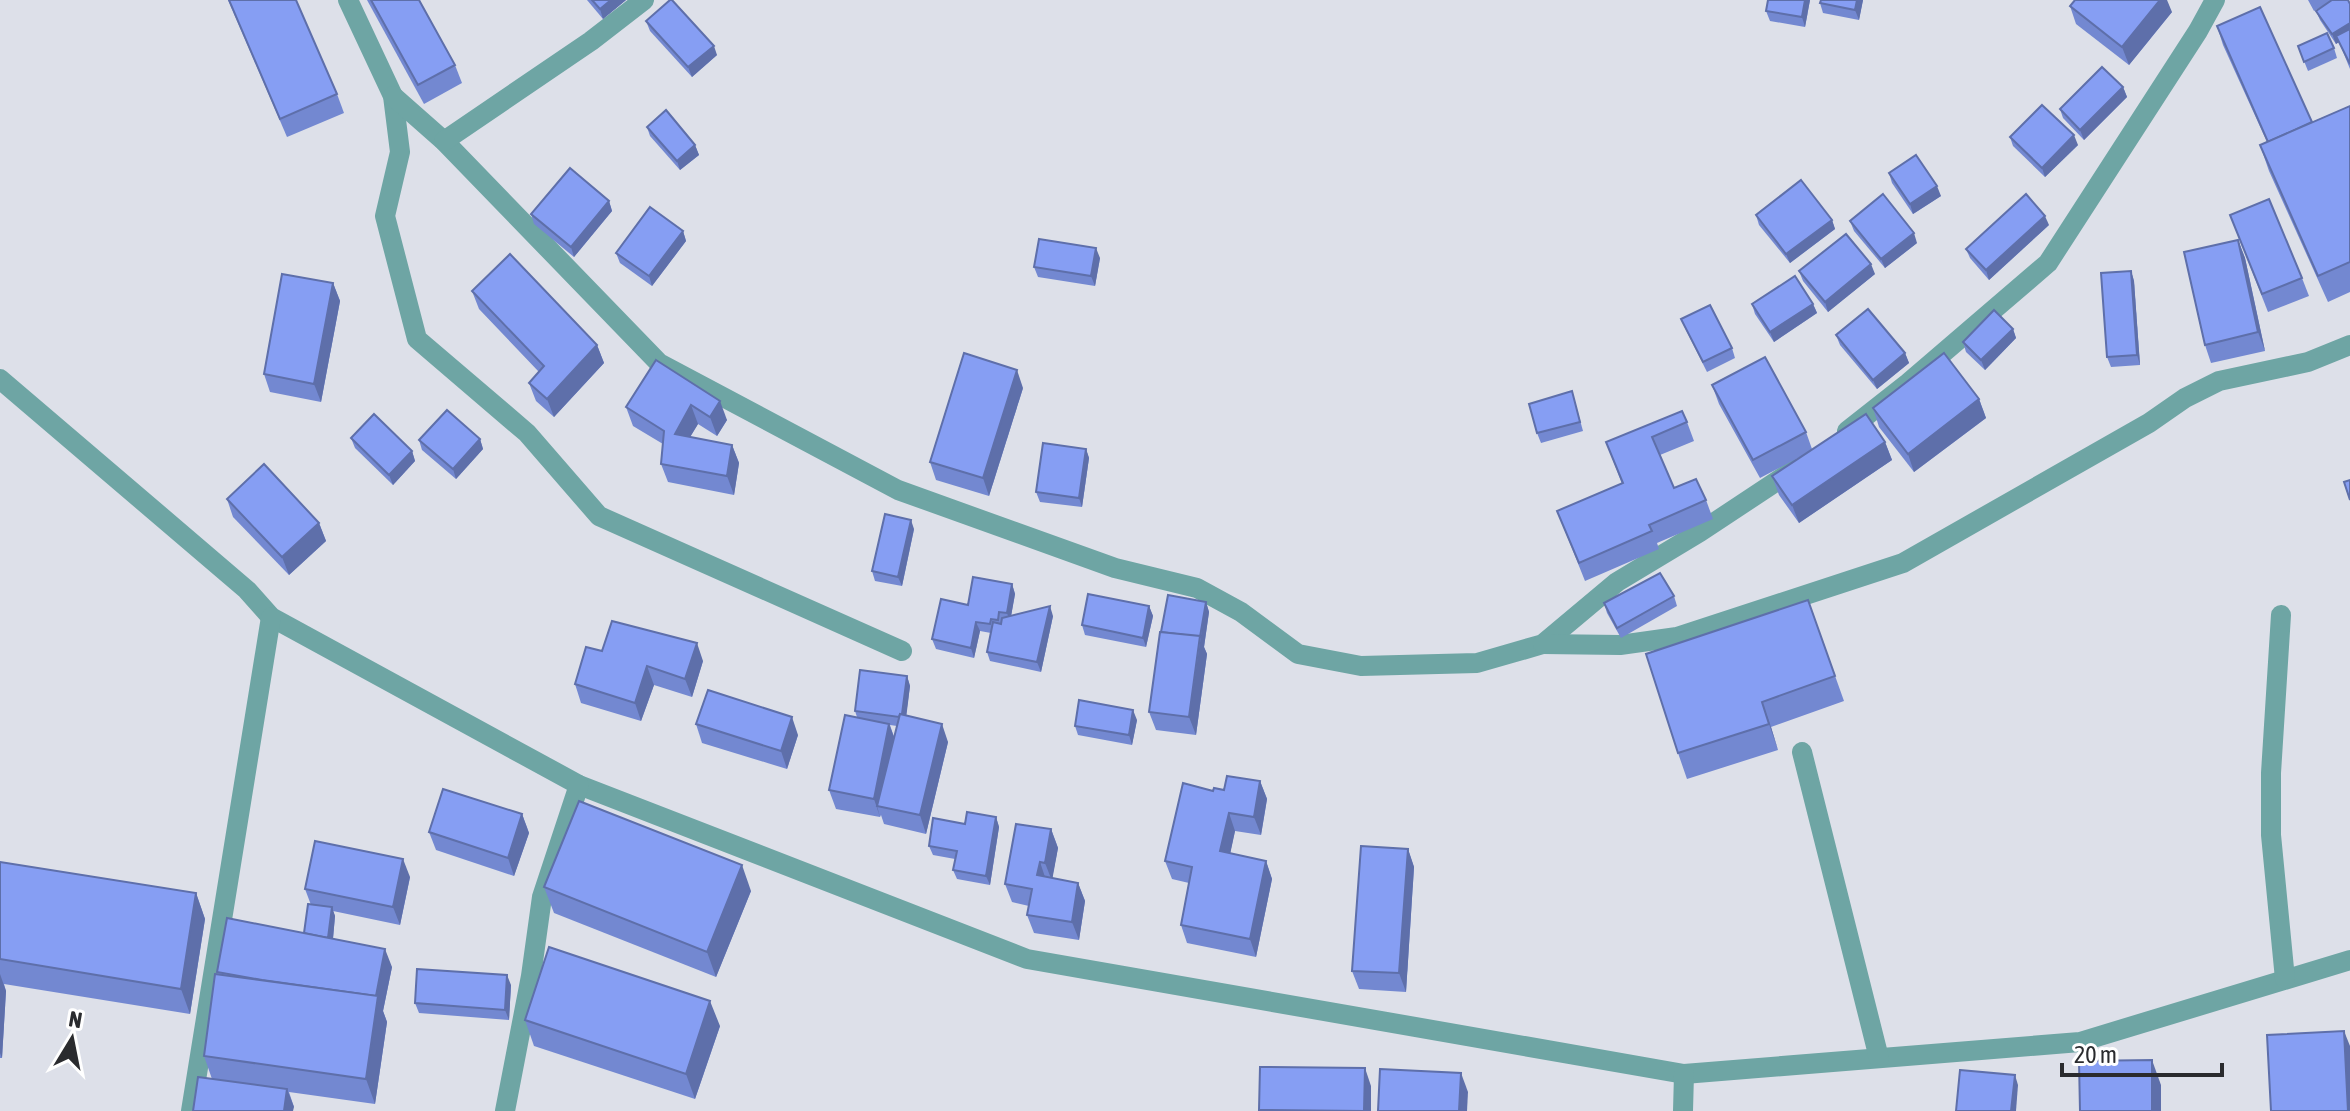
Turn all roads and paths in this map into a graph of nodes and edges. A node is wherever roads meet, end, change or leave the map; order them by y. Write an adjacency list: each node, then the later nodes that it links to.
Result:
1 (348, 0): 4 (street)
2 (644, 0): 5 (street)
3 (2215, 0): 10 (street)
4 (393, 96): 5 (street); 11 (street)
5 (444, 141): 10 (street)
6 (2350, 345): 10 (street)
7 (0, 379): 9 (street)
8 (2281, 615): 15 (street)
9 (271, 617): 13 (street); 18 (street)
10 (1543, 644)
11 (902, 651)
12 (1802, 752): 16 (street)
13 (579, 785): 17 (street); 19 (street)
14 (2350, 960): 15 (street)
15 (2285, 979): 16 (street)
16 (1879, 1058): 17 (street)
17 (1684, 1074): 20 (street)
18 (191, 1111)
19 (505, 1111)
20 (1683, 1111)

